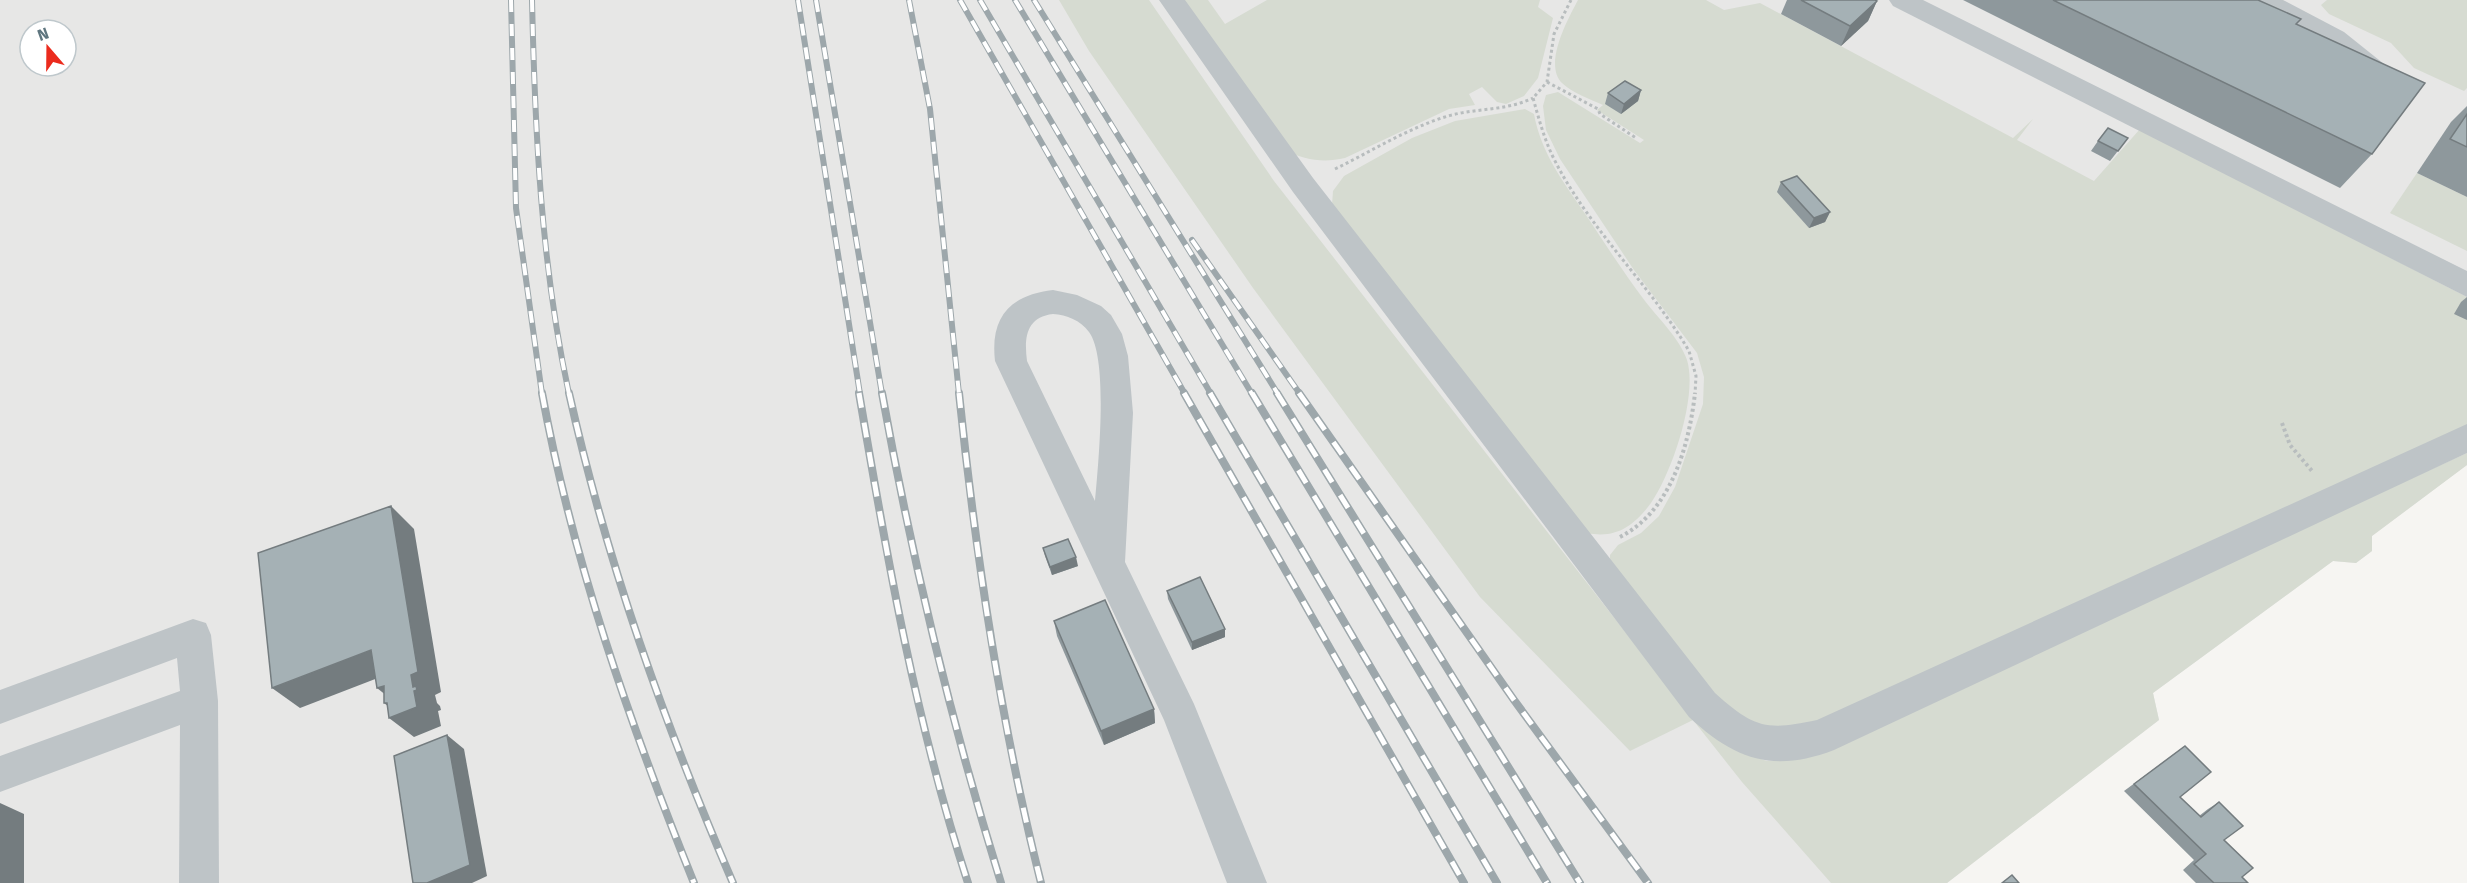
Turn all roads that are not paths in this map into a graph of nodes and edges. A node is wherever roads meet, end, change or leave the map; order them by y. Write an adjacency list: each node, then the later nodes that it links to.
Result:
1 (1172, 0): 6 (lane)
2 (1902, 0): 5 (lane)
3 (2262, 0): 4 (lane)
4 (2389, 84)
5 (2467, 285)
6 (2467, 438)
7 (1108, 561): 7 (lane); 12 (lane)
8 (199, 701): 9 (lane); 10 (lane); 11 (lane)
9 (0, 707)
10 (0, 774)
11 (199, 883)
12 (1247, 883)

